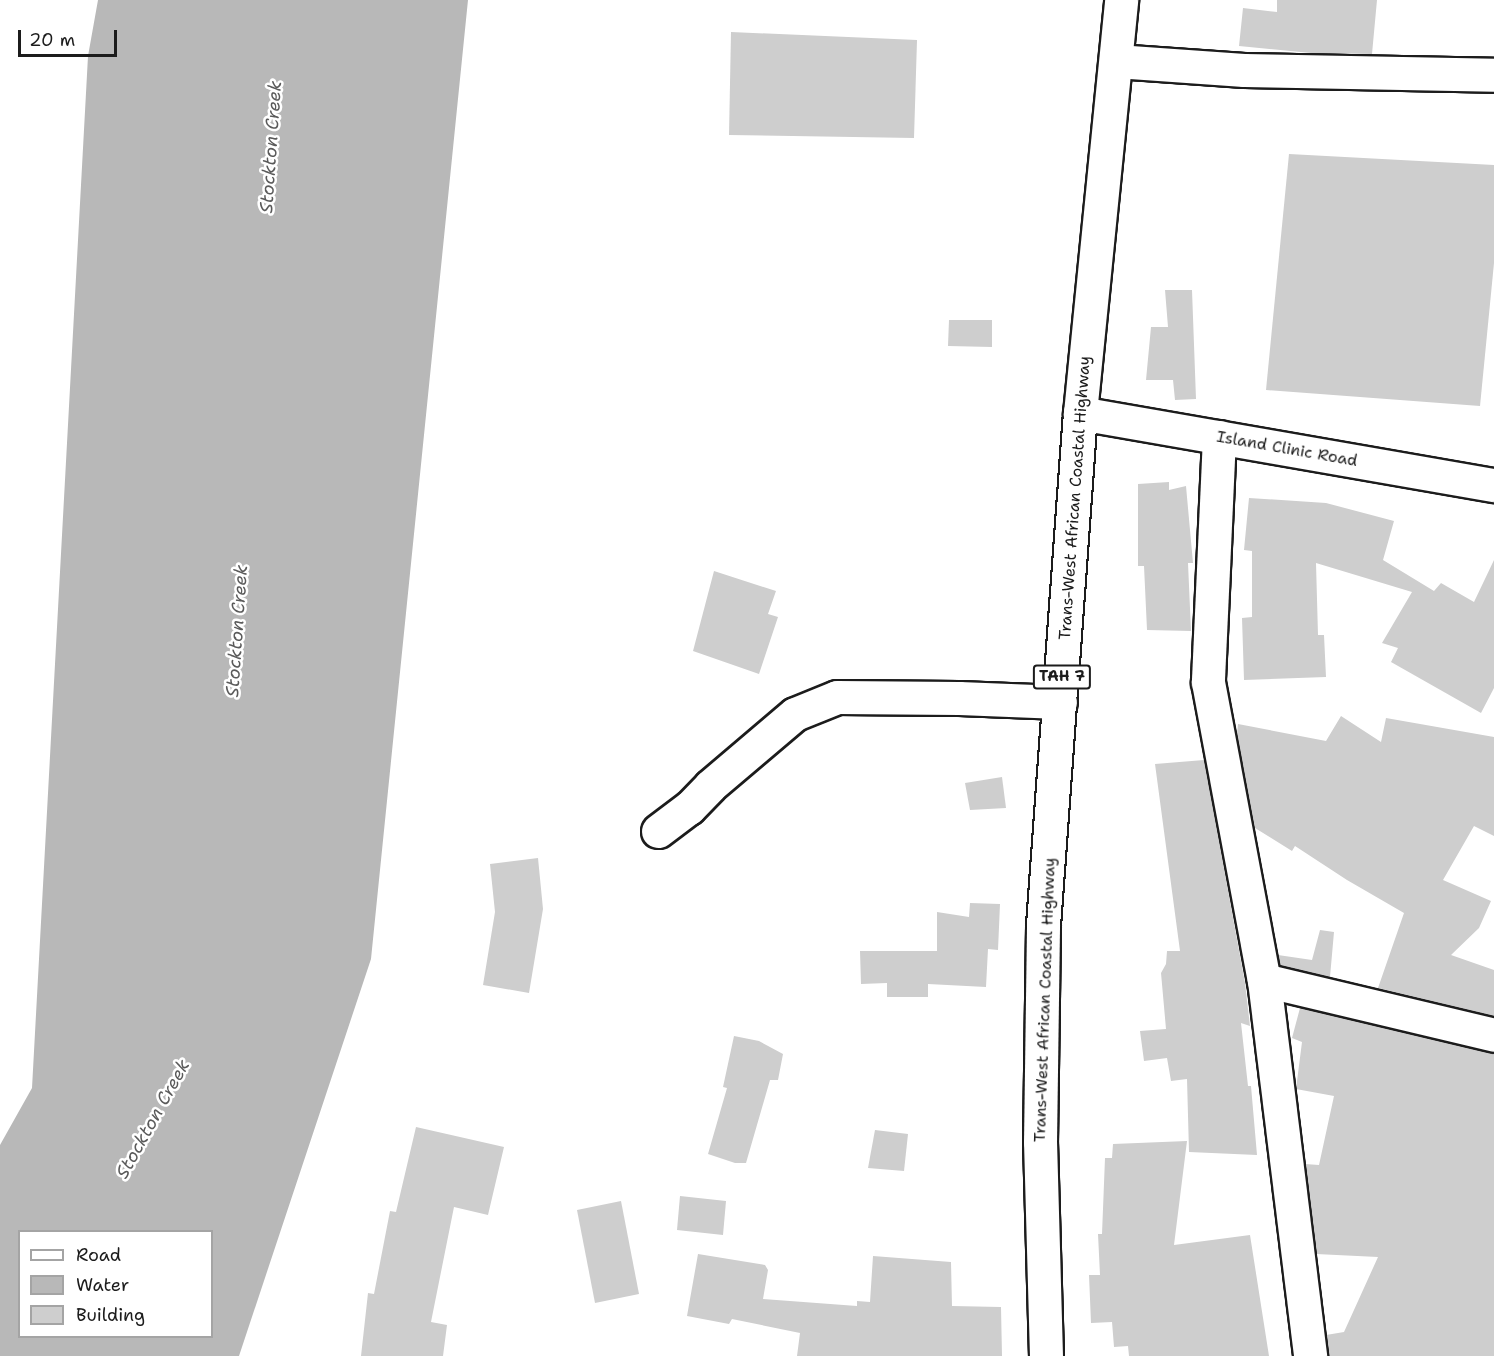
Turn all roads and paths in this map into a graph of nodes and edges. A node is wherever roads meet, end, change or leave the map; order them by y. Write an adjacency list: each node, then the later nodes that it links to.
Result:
1 (1121, 0): 2 (main road, Trans-West African Coastal Highway / TAH 7)
2 (1116, 61): 3 (main road); 4 (main road, Trans-West African Coastal Highway / TAH 7)
3 (1494, 75)
4 (1080, 413): 5 (main road, Island Clinic Road); 7 (main road, Trans-West African Coastal Highway / TAH 7)
5 (1219, 437): 6 (main road, Island Clinic Road); 9 (main road)
6 (1494, 485)
7 (1060, 702): 8 (main road); 11 (main road, Trans-West African Coastal Highway / TAH 7)
8 (658, 831)
9 (1264, 980): 10 (main road); 12 (main road)
10 (1494, 1035)
11 (1046, 1356)
12 (1310, 1356)

